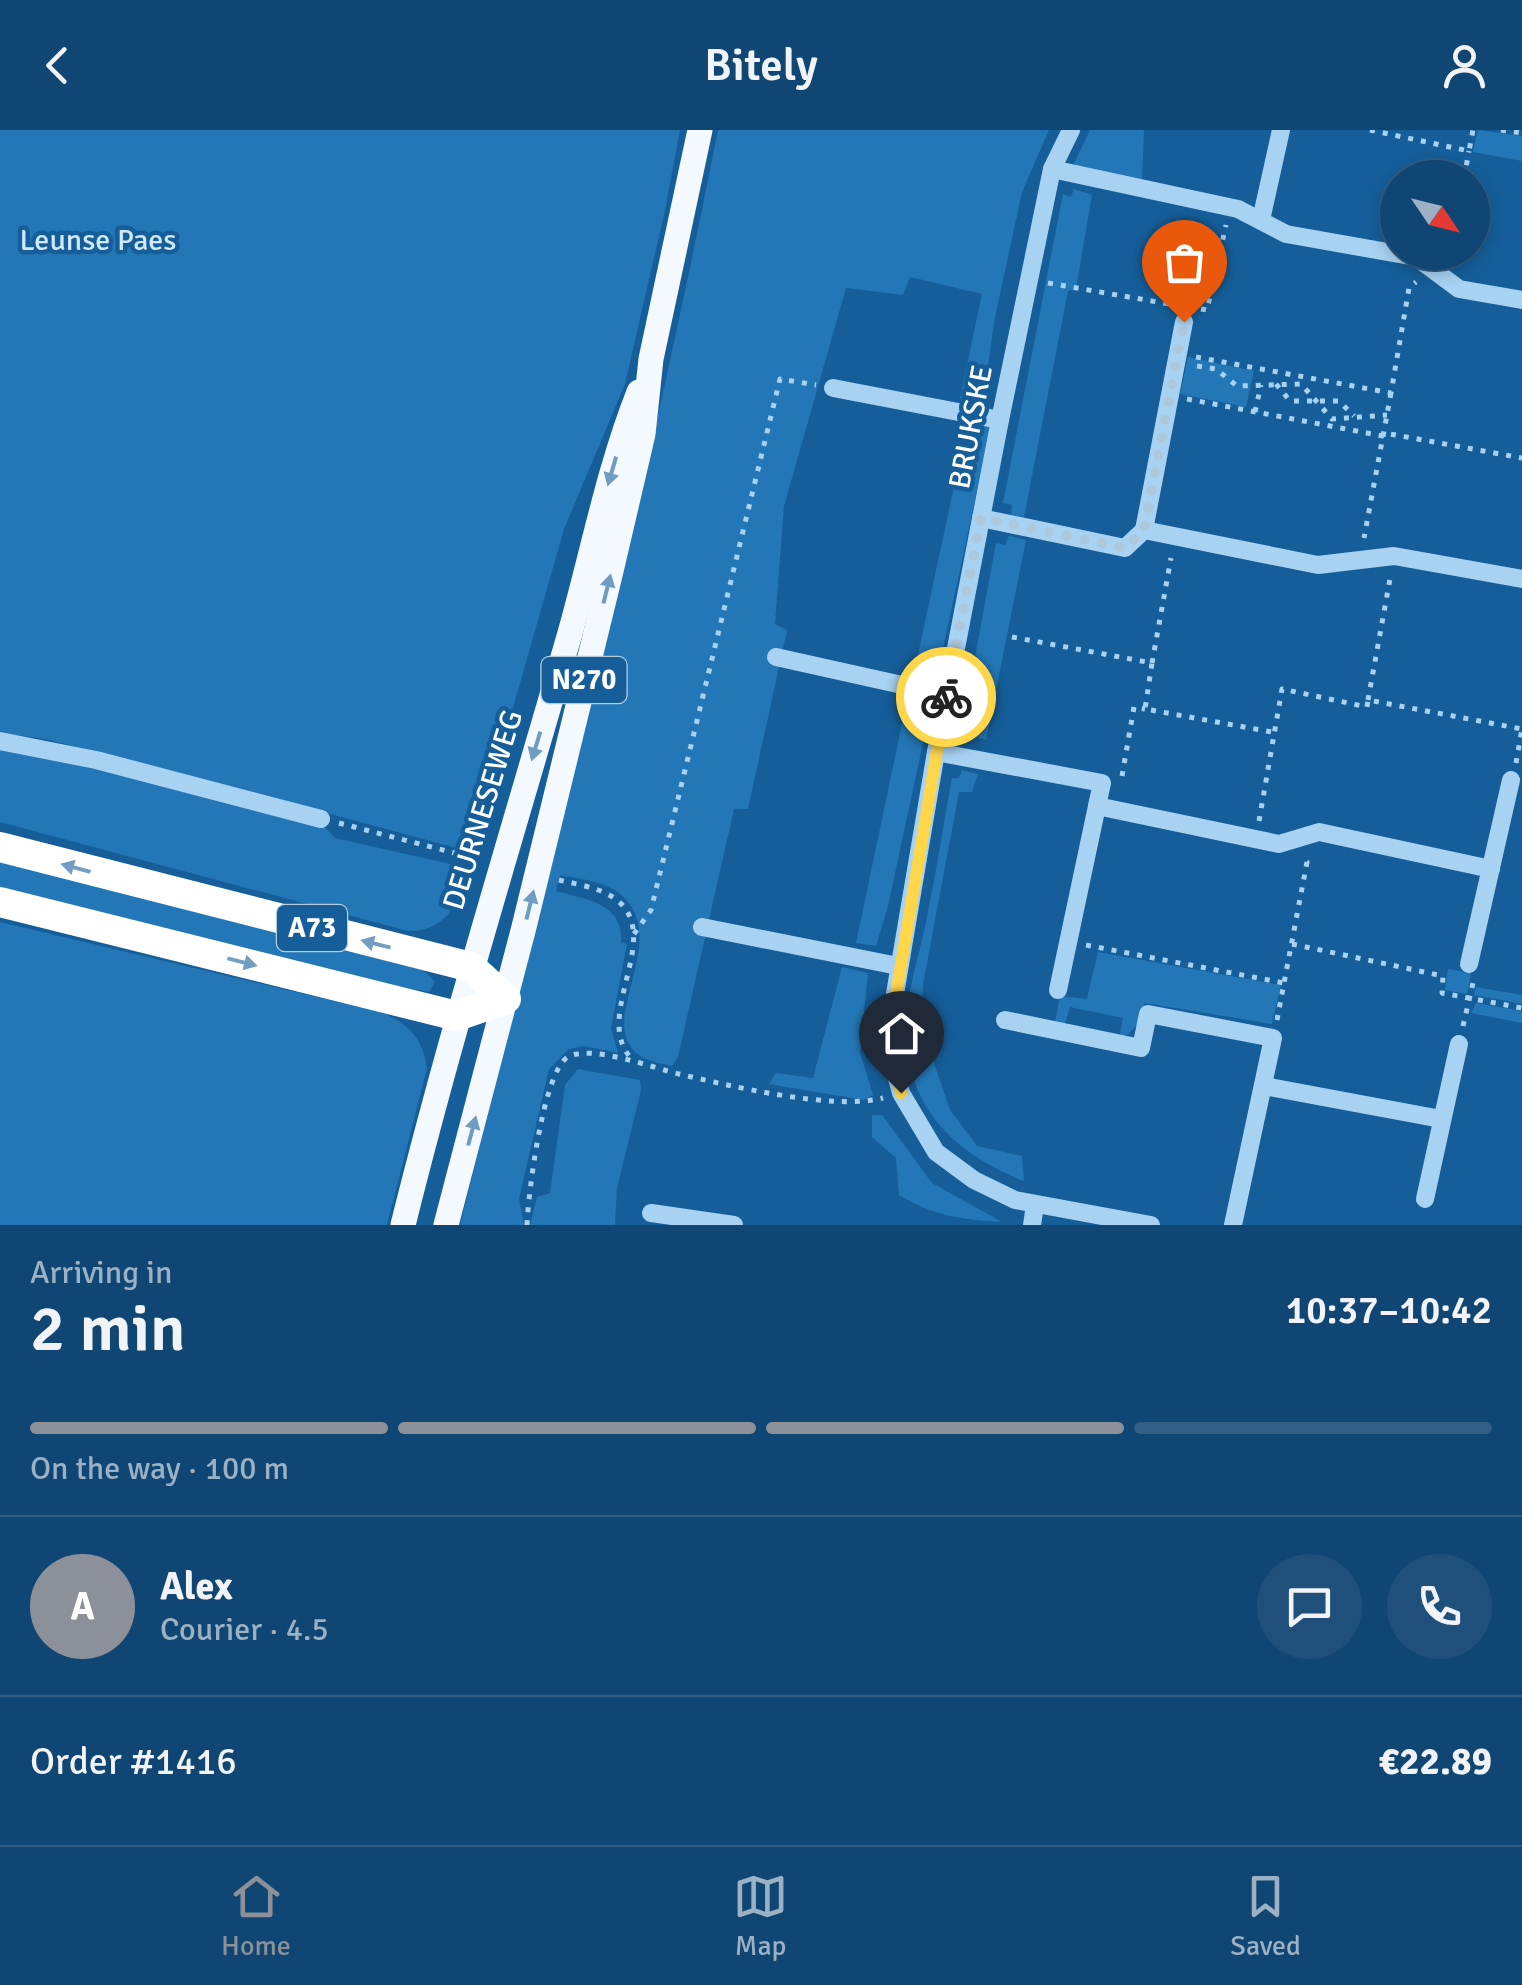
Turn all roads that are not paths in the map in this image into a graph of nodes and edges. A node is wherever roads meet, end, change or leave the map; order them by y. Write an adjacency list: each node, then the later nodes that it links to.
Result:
1 (700, 130): 8 (main road, DEURNESEWEG / N270)
2 (1071, 130): 4 (street, BRUKSKE)
3 (1281, 130): 5 (street)
4 (1052, 170): 5 (street); 10 (street, BRUKSKE)
5 (1261, 220): 6 (street)
6 (1522, 300)
7 (1189, 313): 12 (street)
8 (651, 360): 27 (main road, DEURNESEWEG / N270, one-way to 27); 29 (main road, DEURNESEWEG / N270, one-way to 8)
9 (834, 388): 10 (street)
10 (1000, 420): 11 (street, BRUKSKE)
11 (981, 518): 12 (street); 15 (street, BRUKSKE)
12 (1144, 530): 13 (street)
13 (1522, 579)
14 (776, 657): 15 (street)
15 (947, 695): 17 (street, BRUKSKE)
16 (0, 742): 20 (street)
17 (936, 752): 19 (street); 26 (street, BRUKSKE)
18 (1511, 780): 22 (street)
19 (1096, 806): 22 (street); 28 (street)
20 (321, 818)
21 (0, 847): 27 (highway, A73, one-way to 21)
22 (1490, 869): 25 (street)
23 (0, 902): 30 (highway, A73, one-way to 30)
24 (702, 927): 26 (street)
25 (1469, 964)
26 (898, 966): 36 (street, BRUKSKE)
27 (470, 967): 29 (highway); 30 (main road, DEURNESEWEG / N270)
28 (1058, 990)
29 (506, 999): 30 (highway); 39 (main road, DEURNESEWEG / N270, one-way to 29)
30 (457, 1016): 38 (main road, DEURNESEWEG / N270)
31 (1004, 1020): 33 (street)
32 (1459, 1044): 34 (street)
33 (1264, 1086): 34 (street); 43 (street)
34 (1441, 1119): 35 (street)
35 (1424, 1199)
36 (1035, 1205): 41 (street); 42 (street, BRUKSKE)
37 (652, 1213): 40 (street)
38 (403, 1225)
39 (446, 1225)
40 (734, 1225)
41 (1032, 1225)
42 (1151, 1225)
43 (1233, 1225)

